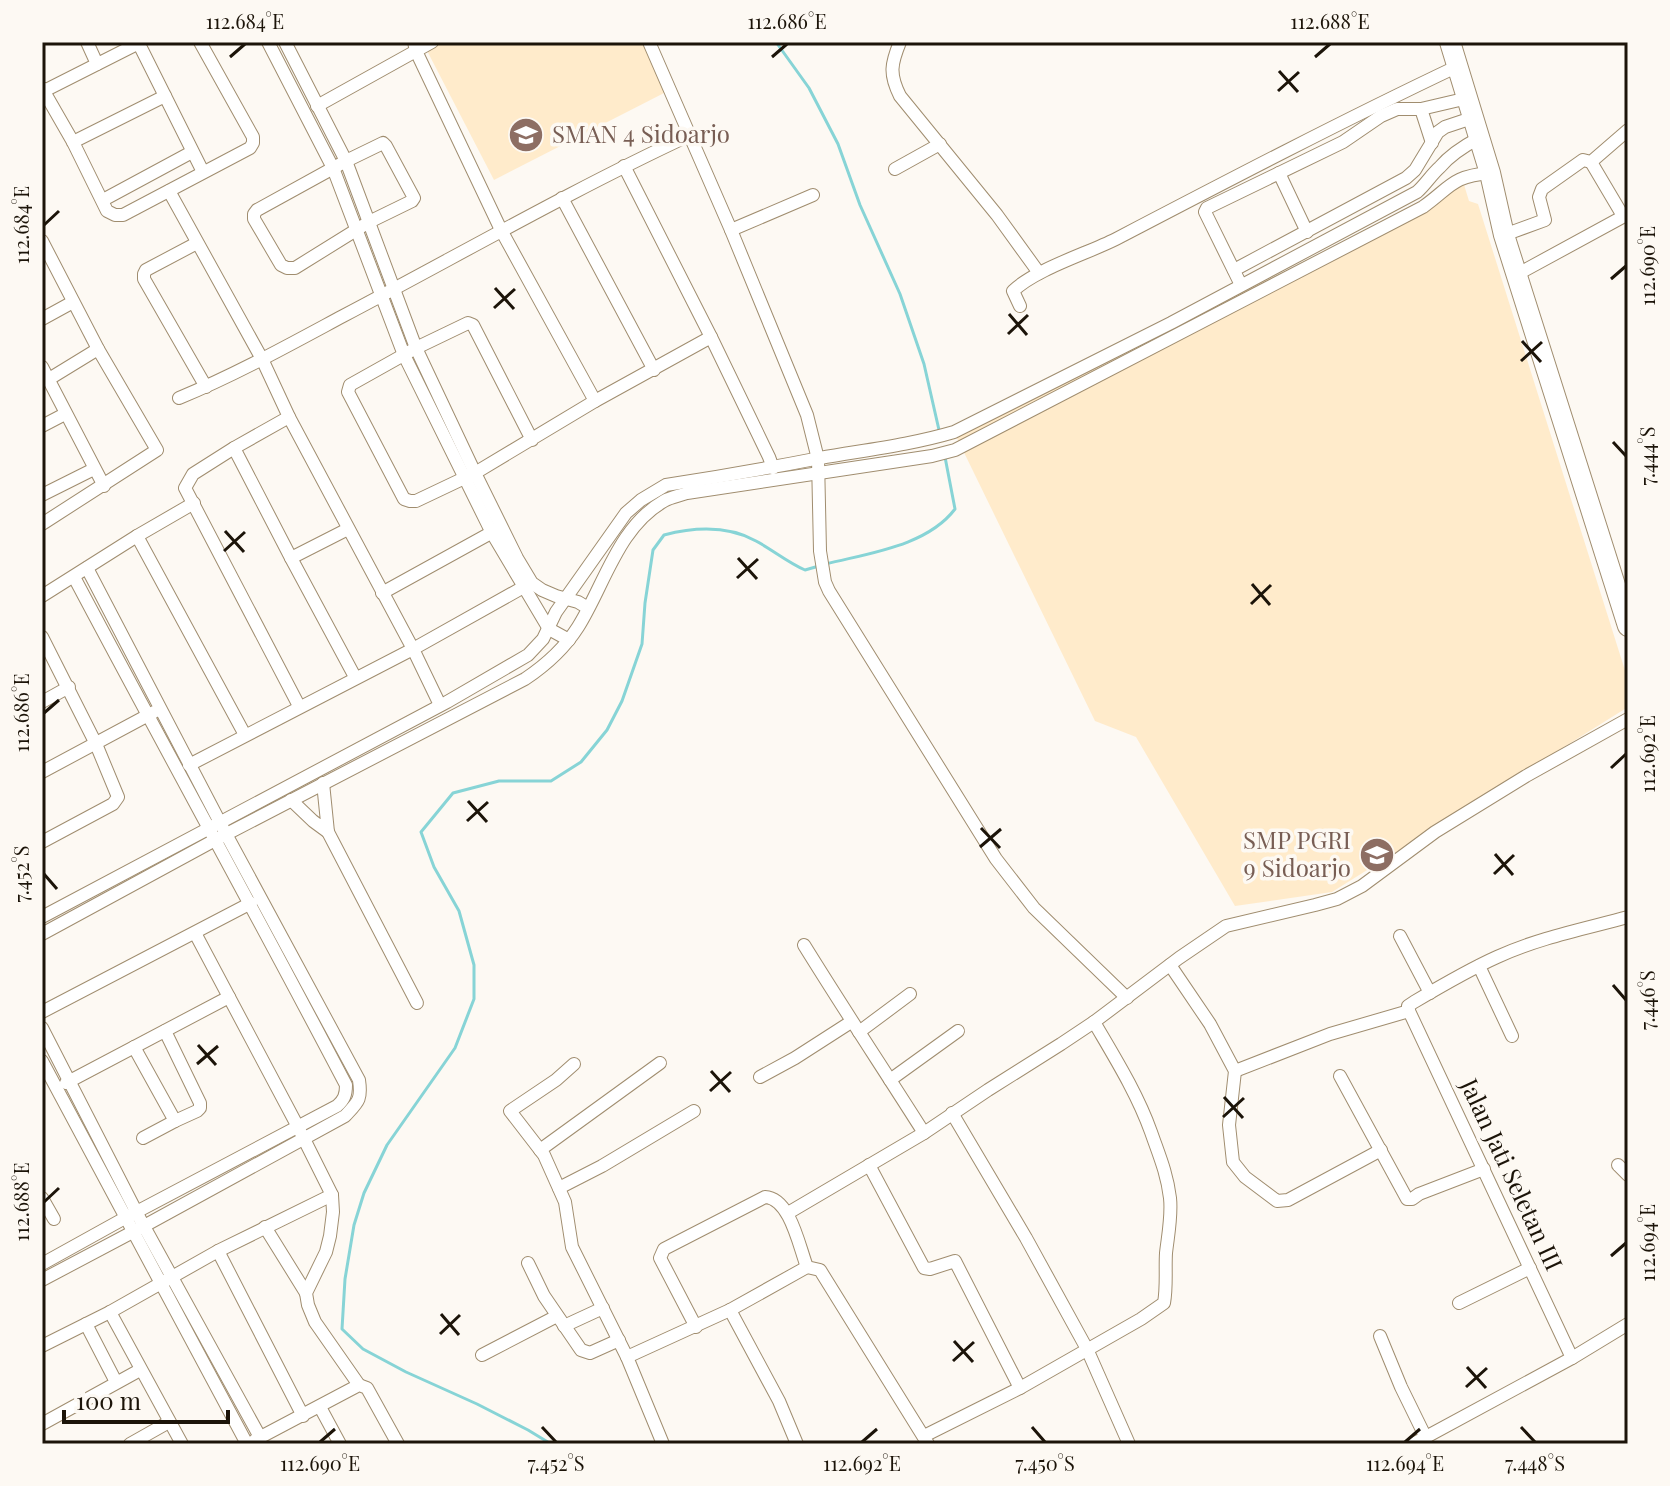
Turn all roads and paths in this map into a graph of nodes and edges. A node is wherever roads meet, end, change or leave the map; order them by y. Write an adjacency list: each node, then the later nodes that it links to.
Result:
1 (87, 42): 13 (street)
2 (138, 42): 13 (street); 16 (street)
3 (200, 42): 32 (street)
4 (268, 42): 12 (street)
5 (302, 42): 10 (street)
6 (432, 42): 11 (street)
7 (649, 42): 21 (street)
8 (900, 42): 25 (street)
9 (1450, 42): 14 (main road)
10 (287, 46): 12 (street); 17 (street)
11 (415, 46): 17 (street); 42 (street)
12 (275, 55): 30 (street)
13 (97, 64): 15 (street)
14 (1458, 66): 18 (main road); 49 (street)
15 (43, 89): 23 (street)
16 (165, 96): 23 (street); 26 (street)
17 (317, 106): 27 (street)
18 (1470, 108): 19 (street); 22 (main road); 24 (street)
19 (1421, 109): 24 (street); 33 (street)
20 (1628, 130): 28 (street)
21 (690, 135): 29 (street); 43 (street)
22 (1479, 138): 34 (main road); 51 (street)
23 (73, 142): 38 (street)
24 (1432, 143): 44 (street)
25 (940, 144): 31 (street); 49 (street)
26 (192, 152): 32 (street); 38 (street)
27 (346, 161): 30 (street); 40 (street); 40 (street)
28 (1591, 162): 39 (street); 45 (street)
29 (624, 166): 37 (street); 60 (street)
30 (333, 168): 41 (street); 41 (street)
31 (895, 169)
32 (203, 172): 35 (street)
33 (1279, 173): 44 (street); 48 (street)
34 (1490, 173): 45 (main road); 53 (street)
35 (169, 191): 38 (street); 47 (street)
36 (813, 195): 43 (street)
37 (562, 198): 42 (street); 64 (street)
38 (103, 200)
39 (1626, 215): 50 (street)
40 (369, 222): 41 (street); 52 (street)
41 (357, 229): 54 (street)
42 (501, 230): 52 (street); 68 (street)
43 (731, 230): 76 (street)
44 (1307, 232): 48 (street)
45 (1504, 235): 50 (main road)
46 (42, 241): 55 (street)
47 (197, 243): 63 (street); 66 (street)
48 (1234, 270): 51 (street)
49 (1039, 273): 56 (street)
50 (1516, 275): 98 (main road)
51 (1245, 282): 53 (street); 58 (street)
52 (394, 290): 54 (street); 62 (street)
53 (1257, 295): 59 (street)
54 (382, 296): 62 (street); 63 (street)
55 (73, 302): 57 (street); 61 (street)
56 (1020, 306)
57 (42, 319)
58 (1171, 323): 59 (street); 69 (street)
59 (1178, 336): 73 (street)
60 (711, 337): 64 (street); 77 (street)
61 (98, 349): 65 (street); 83 (street)
62 (410, 352): 74 (street); 80 (street); 80 (street)
63 (262, 359): 66 (street); 71 (street)
64 (654, 370): 68 (street)
65 (45, 373): 70 (street)
66 (206, 387): 67 (street)
67 (179, 398)
68 (595, 401): 74 (street)
69 (995, 411): 73 (street); 76 (street)
70 (65, 414): 72 (street); 78 (street)
71 (289, 417): 75 (street); 87 (street)
72 (42, 426)
73 (1003, 426): 79 (street)
74 (532, 440): 80 (street)
75 (234, 448): 85 (street); 90 (street)
76 (818, 459): 77 (street); 79 (street)
77 (773, 468): 81 (street)
78 (94, 469): 83 (street); 84 (street)
79 (819, 474): 81 (street); 136 (street)
80 (470, 475): 88 (street)
81 (757, 477): 82 (street)
82 (725, 481): 96 (street); 97 (street)
83 (104, 486): 86 (street)
84 (42, 495)
85 (194, 503): 89 (street); 107 (street)
86 (42, 524)
87 (348, 529): 90 (street); 94 (street)
88 (497, 530): 93 (street); 94 (street)
89 (137, 536): 91 (street); 114 (street)
90 (291, 558): 103 (street)
91 (87, 568): 92 (street); 108 (street)
92 (74, 577): 95 (street); 110 (street)
93 (528, 585): 96 (street); 99 (street); 102 (street)
94 (382, 593): 102 (street)
95 (42, 596)
96 (566, 599): 97 (street); 99 (street)
97 (588, 608): 101 (street)
98 (1628, 626)
99 (549, 629): 101 (street); 106 (street)
100 (42, 637): 104 (street)
101 (569, 640): 111 (street)
102 (413, 649): 103 (street); 106 (street)
103 (355, 677): 107 (street)
104 (69, 687): 105 (street); 115 (street)
105 (42, 702)
106 (443, 704): 109 (street); 111 (street)
107 (299, 706): 114 (street)
108 (160, 709): 110 (street); 116 (street)
109 (424, 713): 113 (street); 120 (street)
110 (147, 716): 115 (street); 120 (street)
111 (454, 716): 113 (street)
112 (1628, 719): 131 (street)
113 (431, 728): 118 (street)
114 (245, 735): 116 (street)
115 (96, 744): 117 (street); 123 (street)
116 (189, 765): 120 (street)
117 (42, 772)
118 (323, 783): 119 (street); 121 (street)
119 (291, 800): 121 (street); 122 (street)
120 (214, 824): 122 (street); 125 (street)
121 (328, 832): 137 (street)
122 (220, 837): 124 (street); 128 (street); 158 (street)
123 (42, 842)
124 (251, 903): 127 (street); 158 (street)
125 (42, 917)
126 (1628, 917): 132 (street)
127 (195, 933): 135 (street); 139 (street)
128 (42, 934)
129 (1400, 936): 133 (street)
130 (804, 945): 141 (street)
131 (1170, 965): 136 (street); 150 (street)
132 (1479, 966): 133 (street); 145 (street)
133 (1430, 993): 138 (street)
134 (910, 994): 141 (street)
135 (229, 997): 143 (street); 158 (street)
136 (1127, 998): 140 (street)
137 (417, 1003)
138 (1409, 1011): 150 (street); 165 (street, Jalan Jati Seletan III)
139 (42, 1012)
140 (1094, 1022): 156 (street); 193 (street)
141 (855, 1027): 152 (street); 153 (street)
142 (42, 1028): 154 (street)
143 (165, 1031): 146 (street); 157 (street)
144 (958, 1031): 153 (street)
145 (1512, 1036)
146 (134, 1047): 154 (street); 157 (street)
147 (42, 1061): 154 (street)
148 (660, 1063): 161 (street)
149 (574, 1064): 161 (street)
150 (1235, 1071): 162 (street)
151 (1340, 1076): 162 (street)
152 (760, 1077)
153 (890, 1080): 159 (street)
154 (57, 1083): 172 (street)
155 (694, 1111): 167 (street)
156 (952, 1113): 159 (street); 193 (street)
157 (175, 1121): 160 (street)
158 (301, 1133): 168 (street); 172 (street)
159 (924, 1133): 163 (street)
160 (143, 1138)
161 (540, 1150): 167 (street)
162 (1381, 1150): 165 (street)
163 (869, 1165): 170 (street); 200 (street)
164 (1618, 1165): 166 (street)
165 (1484, 1169): 178 (street, Jalan Jati Seletan III)
166 (1628, 1175)
167 (559, 1188): 183 (street)
168 (332, 1195): 173 (street); 181 (street)
169 (42, 1198): 171 (street)
170 (788, 1213): 177 (street); 189 (street)
171 (54, 1219)
172 (134, 1221): 176 (street); 179 (street); 180 (street)
173 (265, 1227): 174 (street); 181 (street)
174 (218, 1251): 180 (street); 202 (street)
175 (528, 1263): 186 (street)
176 (42, 1264)
177 (807, 1267): 184 (street); 207 (street)
178 (1530, 1268): 182 (street); 196 (street, Jalan Jati Seletan III)
179 (42, 1280)
180 (167, 1280): 185 (street); 206 (street)
181 (306, 1293): 199 (street)
182 (1459, 1303)
183 (603, 1308): 186 (street); 191 (street)
184 (730, 1310): 189 (street); 214 (street)
185 (110, 1312): 187 (street); 197 (street)
186 (561, 1321): 191 (street); 194 (street)
187 (86, 1324): 192 (street); 198 (street)
188 (1628, 1324): 196 (street)
189 (696, 1327): 195 (street)
190 (1380, 1336): 205 (street)
191 (619, 1340): 195 (street)
192 (42, 1346)
193 (1087, 1349): 200 (street); 215 (street)
194 (482, 1355)
195 (627, 1357): 213 (street)
196 (1572, 1358): 205 (street)
197 (140, 1370): 198 (street); 203 (street)
198 (116, 1382): 204 (street)
199 (359, 1385): 201 (street); 212 (street)
200 (1020, 1388): 207 (street)
201 (320, 1407): 202 (street); 211 (street)
202 (303, 1416): 206 (street)
203 (169, 1422): 208 (street); 209 (street)
204 (42, 1424)
205 (1426, 1438): 216 (street)
206 (257, 1439): 210 (street)
207 (926, 1440)
208 (130, 1444)
209 (182, 1444)
210 (279, 1444)
211 (340, 1444)
212 (398, 1444)
213 (663, 1444)
214 (797, 1444)
215 (1129, 1444)
216 (1413, 1444)

